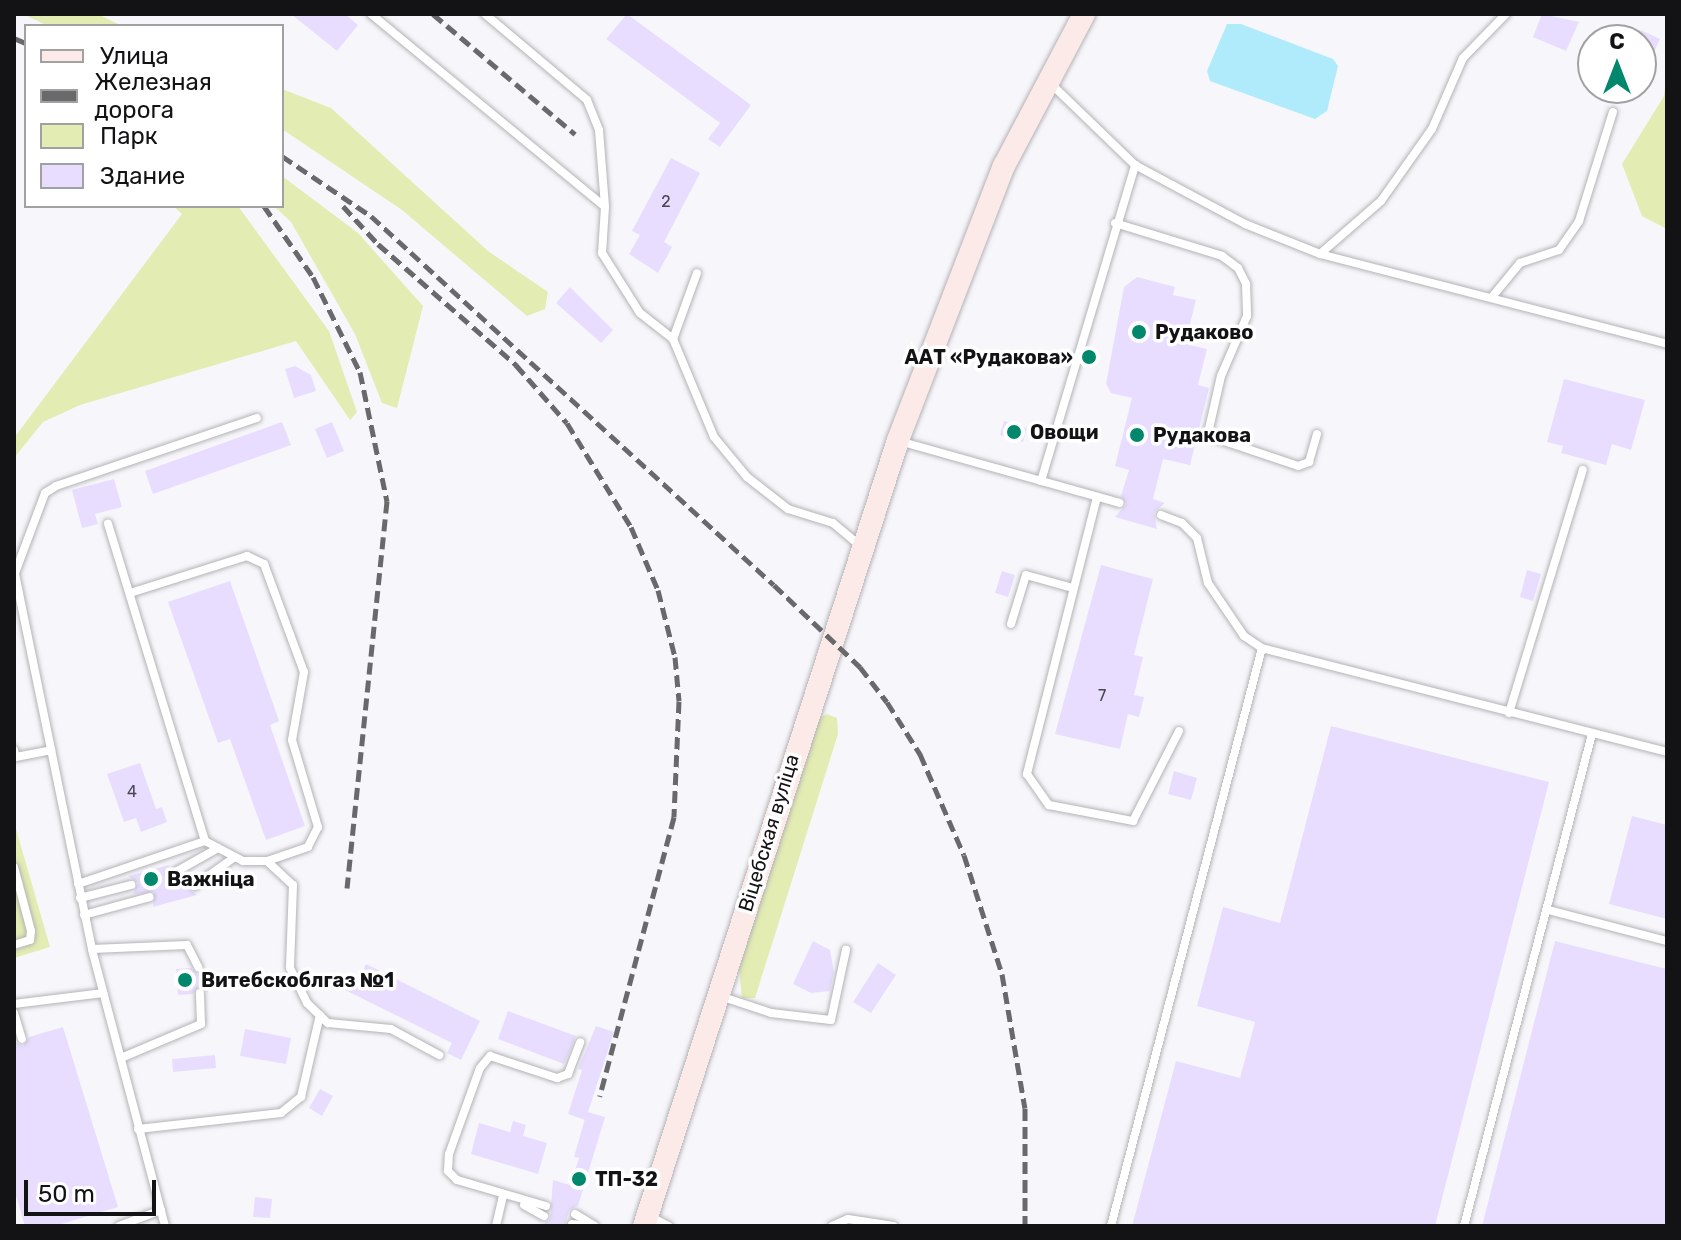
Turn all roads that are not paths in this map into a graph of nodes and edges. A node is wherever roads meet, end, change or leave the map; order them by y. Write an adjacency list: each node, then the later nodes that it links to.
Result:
1 (371, 14): 8 (lane)
2 (485, 14): 8 (lane)
3 (1084, 14): 5 (main road, Віцебская вуліца)
4 (1506, 14): 10 (lane)
5 (1046, 79): 7 (lane); 17 (main road, Віцебская вуліца)
6 (1613, 112): 12 (lane)
7 (1135, 165): 9 (lane); 10 (lane)
8 (605, 207): 13 (lane)
9 (1115, 223): 16 (lane); 19 (lane)
10 (1320, 254): 12 (lane)
11 (697, 273): 13 (lane)
12 (1492, 297): 14 (lane)
13 (673, 339): 24 (lane)
14 (1667, 344)
15 (257, 418): 25 (lane)
16 (1317, 434)
17 (898, 440): 19 (lane); 24 (main road, Віцебская вуліца)
18 (1583, 470): 30 (lane)
19 (1041, 481): 20 (lane)
20 (1097, 497): 21 (lane); 26 (lane)
21 (1119, 503)
22 (1161, 515): 29 (lane)
23 (108, 523): 27 (lane)
24 (862, 547): 56 (main road, Віцебская вуліца)
25 (14, 572): 34 (lane)
26 (1073, 588): 28 (lane); 31 (lane)
27 (130, 593): 36 (lane); 39 (lane)
28 (1011, 624)
29 (1262, 648): 30 (lane); 79 (lane)
30 (1509, 713): 32 (lane)
31 (1179, 731)
32 (1592, 734): 35 (lane); 47 (lane)
33 (14, 750): 34 (lane)
34 (51, 750): 42 (lane)
35 (1667, 752)
36 (205, 841): 37 (lane); 42 (lane)
37 (218, 848): 38 (lane); 41 (lane)
38 (235, 857): 39 (lane); 44 (lane)
39 (267, 861): 59 (lane)
40 (14, 867): 50 (lane)
41 (172, 874)
42 (78, 884): 46 (lane)
43 (131, 885): 46 (lane)
44 (194, 886)
45 (150, 897): 48 (lane)
46 (80, 898): 48 (lane)
47 (1548, 910): 49 (lane); 80 (lane)
48 (84, 915): 51 (lane)
49 (1667, 941)
50 (14, 945)
51 (92, 949): 53 (lane); 54 (lane)
52 (846, 950): 56 (lane)
53 (198, 967)
54 (103, 993): 57 (lane); 63 (lane)
55 (200, 993): 63 (lane)
56 (719, 996): 70 (main road, Віцебская вуліца)
57 (14, 1004)
58 (14, 1013): 60 (lane)
59 (320, 1015): 62 (lane); 64 (lane)
60 (22, 1039)
61 (580, 1042): 65 (lane)
62 (439, 1055)
63 (121, 1058): 64 (lane)
64 (138, 1129): 68 (lane)
65 (503, 1196): 66 (lane); 73 (lane)
66 (520, 1202): 67 (lane); 69 (lane)
67 (546, 1206)
68 (161, 1210): 71 (lane); 72 (lane)
69 (544, 1216)
70 (646, 1221): 76 (lane)
71 (119, 1226)
72 (165, 1226)
73 (496, 1226)
74 (588, 1226): 75 (lane)
75 (595, 1226)
76 (669, 1226)
77 (832, 1226): 78 (lane)
78 (893, 1226)
79 (1111, 1226)
80 (1464, 1226)

